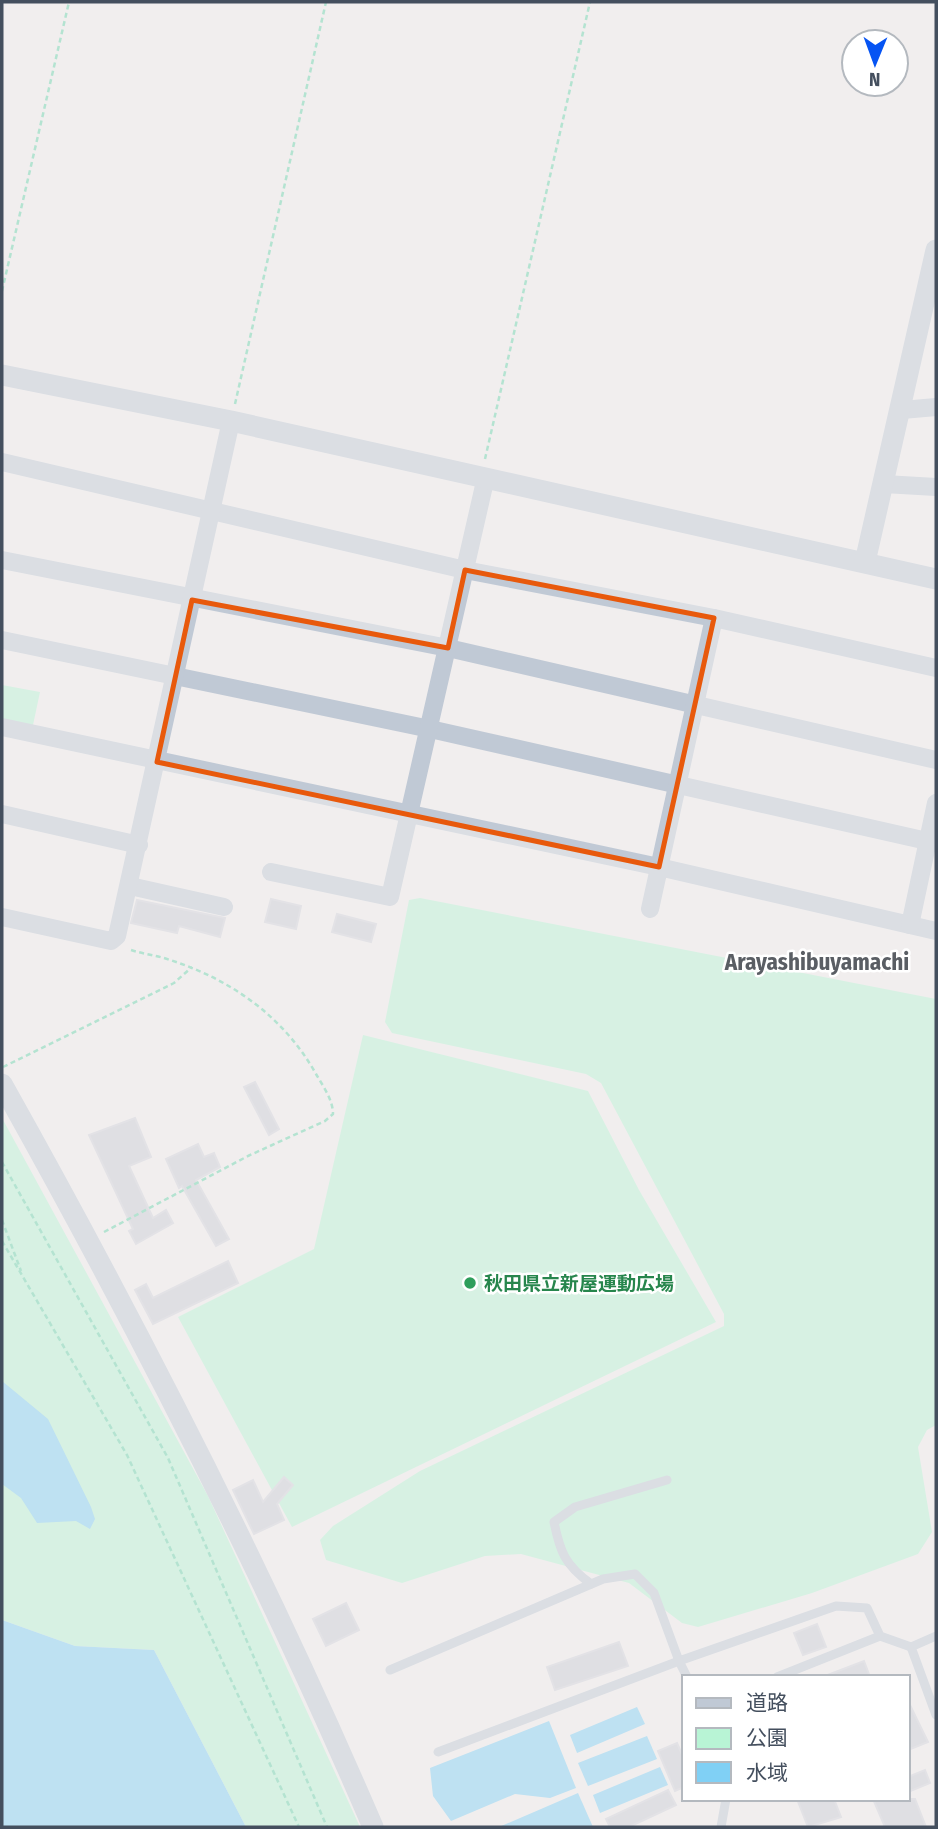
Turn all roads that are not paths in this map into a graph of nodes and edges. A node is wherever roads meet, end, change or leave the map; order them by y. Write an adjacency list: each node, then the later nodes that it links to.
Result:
1 (936, 250): 2 (street)
2 (928, 318): 5 (street)
3 (2, 375): 6 (street)
4 (936, 407): 5 (street)
5 (902, 410): 9 (street)
6 (232, 421): 8 (street); 11 (street)
7 (2, 462): 11 (street)
8 (484, 477): 13 (street); 14 (street)
9 (884, 484): 10 (street); 13 (street)
10 (936, 486)
11 (213, 509): 14 (street); 16 (street)
12 (2, 561): 16 (street)
13 (865, 562): 15 (street)
14 (466, 570): 17 (street); 19 (street)
15 (936, 579)
16 (192, 600): 19 (street); 21 (street)
17 (714, 618): 20 (street); 22 (street)
18 (2, 640): 21 (street)
19 (448, 648): 22 (street); 24 (street)
20 (936, 668)
21 (176, 676): 24 (street); 26 (street)
22 (694, 704): 25 (street); 27 (street)
23 (2, 727): 26 (street)
24 (429, 729): 27 (street); 30 (street)
25 (936, 760)
26 (157, 762): 30 (street); 32 (street)
27 (676, 784): 31 (street); 33 (street)
28 (936, 803): 31 (street)
29 (2, 814): 32 (street)
30 (409, 815): 33 (street); 34 (street)
31 (932, 842): 39 (street)
32 (139, 845): 35 (street)
33 (659, 867): 37 (street); 39 (street)
34 (271, 872)
35 (130, 886): 36 (street); 38 (street)
36 (224, 907)
37 (650, 909)
38 (2, 917)
39 (910, 925): 40 (street)
40 (936, 931)
41 (2, 1084): 54 (street)
42 (667, 1480): 43 (lane)
43 (591, 1584): 47 (lane); 48 (lane)
44 (880, 1636): 46 (lane); 47 (lane); 50 (lane)
45 (936, 1636): 46 (lane)
46 (911, 1647): 51 (lane)
47 (679, 1661): 49 (lane); 52 (lane)
48 (390, 1670)
49 (686, 1675)
50 (782, 1675)
51 (936, 1715)
52 (438, 1752)
53 (726, 1801): 55 (lane)
54 (373, 1827)
55 (721, 1827)

